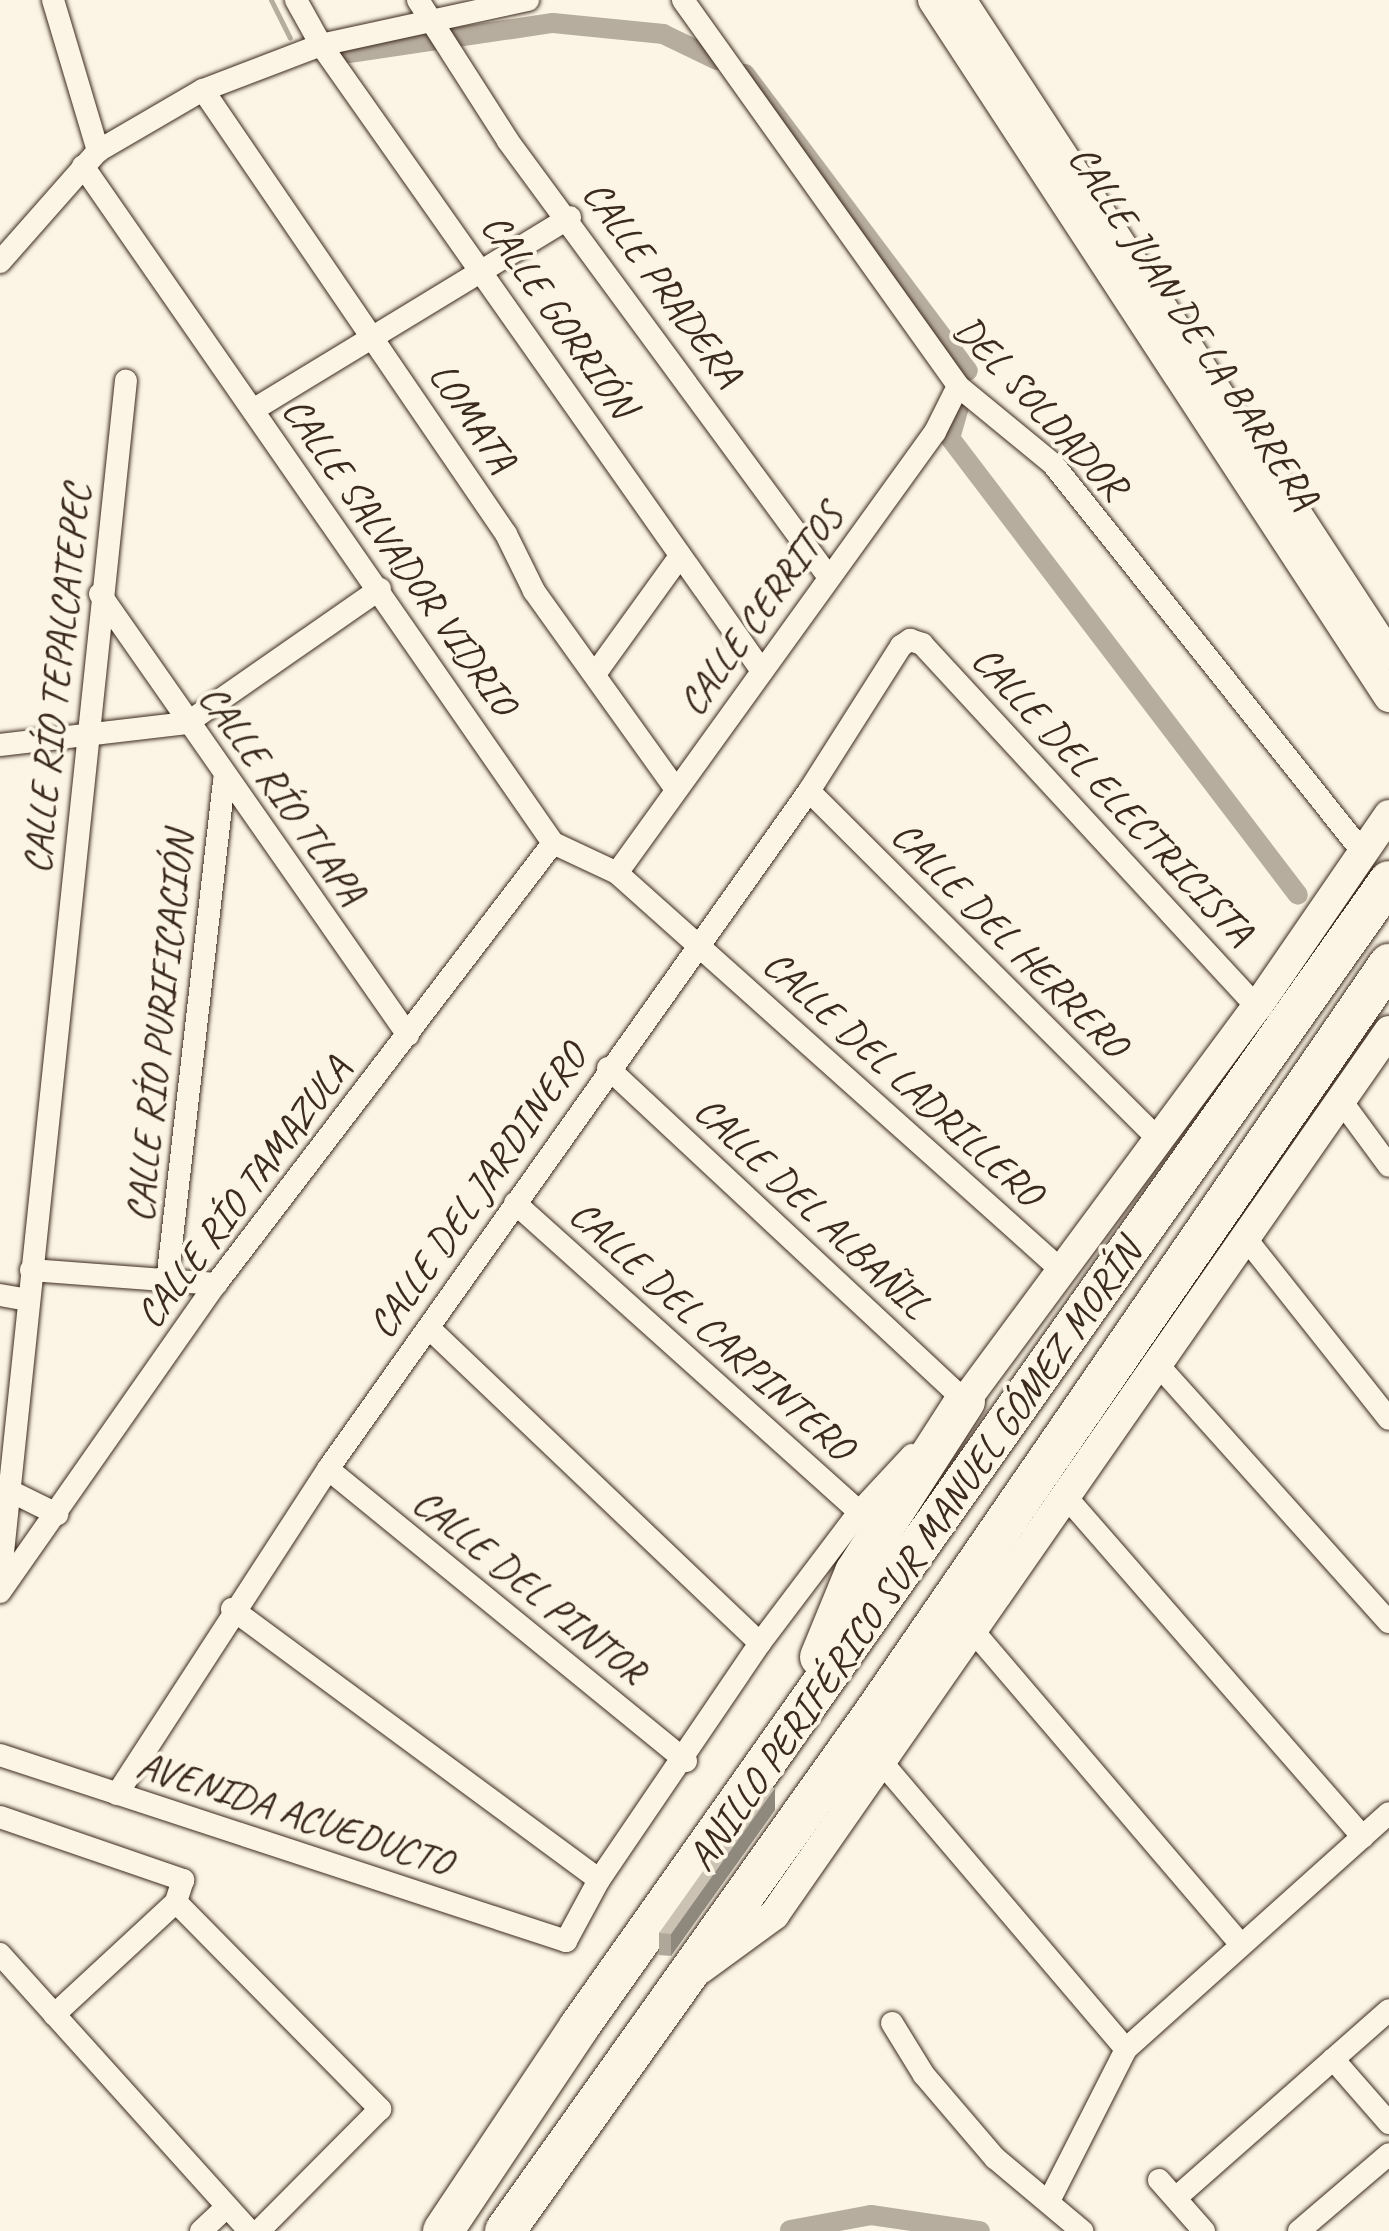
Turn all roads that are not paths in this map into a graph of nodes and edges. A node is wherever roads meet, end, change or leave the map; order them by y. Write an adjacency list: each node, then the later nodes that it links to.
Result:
1 (53, 0): 12 (street, CALLE SALVADOR VIDRIO)
2 (296, 0): 9 (street, CALLE GORRIÓN)
3 (418, 0): 8 (street, CALLE PRADERA)
4 (528, 0): 8 (street)
5 (683, 0): 19 (street, DEL SOLDADOR)
6 (934, 0): 11 (main road, CALLE JUAN DE LA BARRERA)
7 (961, 0): 11 (main road, CALLE JUAN DE LA BARRERA)
8 (438, 36): 9 (street); 13 (street, CALLE PRADERA)
9 (322, 45): 10 (street); 15 (street, CALLE GORRIÓN)
10 (203, 90): 12 (street); 16 (street, LOMATA)
11 (1016, 105): 17 (main road, CALLE JUAN DE LA BARRERA)
12 (91, 158): 14 (street); 20 (street, CALLE SALVADOR VIDRIO)
13 (570, 218): 15 (street); 22 (street, CALLE PRADERA)
14 (0, 262)
15 (483, 270): 16 (street); 21 (street, CALLE GORRIÓN)
16 (374, 337): 20 (street); 28 (street, LOMATA)
17 (1171, 345): 26 (main road, CALLE JUAN DE LA BARRERA); 29 (main road, CALLE JUAN DE LA BARRERA)
18 (126, 381): 24 (street, CALLE RÍO TEPALCATEPEC)
19 (958, 386): 22 (street, CALLE CERRITOS); 39 (street, DEL SOLDADOR)
20 (253, 410): 23 (street, CALLE SALVADOR VIDRIO)
21 (680, 556): 27 (street, CALLE GORRIÓN); 28 (street)
22 (828, 576): 27 (street, CALLE CERRITOS)
23 (380, 589): 30 (street); 37 (street, CALLE SALVADOR VIDRIO)
24 (100, 594): 30 (street, CALLE RÍO TLAPA); 31 (street, CALLE RÍO TEPALCATEPEC)
25 (910, 640): 35 (street, CALLE DEL JARDINERO); 42 (street, CALLE DEL ELECTRICISTA)
26 (1389, 656)
27 (762, 671): 34 (street, CALLE CERRITOS)
28 (595, 674): 34 (street, LOMATA)
29 (1389, 697)
30 (187, 723): 31 (street); 33 (street, CALLE RÍO TLAPA)
31 (89, 732): 32 (street); 52 (street, CALLE RÍO TEPALCATEPEC)
32 (0, 745)
33 (224, 781): 44 (street, CALLE RÍO TLAPA); 53 (street, CALLE RÍO PURIFICACIÓN)
34 (676, 789): 38 (street, CALLE CERRITOS)
35 (808, 791): 40 (street, CALLE DEL JARDINERO); 47 (street, CALLE DEL HERRERO)
36 (1389, 815): 39 (main road)
37 (553, 843): 38 (street); 44 (street, CALLE RÍO TAMAZULA)
38 (617, 872): 40 (street)
39 (1378, 873): 42 (main road); 72 (highway, ANILLO PERIFÉRICO SUR MANUEL GÓMEZ MORÍN)
40 (698, 944): 45 (street, CALLE DEL JARDINERO); 51 (street, CALLE DEL LADRILLERO)
41 (1389, 964): 84 (highway, ANILLO PERIFÉRICO SUR MANUEL GÓMEZ MORÍN)
42 (1257, 1006): 47 (main road)
43 (1389, 1032): 46 (main road)
44 (408, 1035): 54 (street, CALLE RÍO TAMAZULA)
45 (608, 1068): 49 (street, CALLE DEL JARDINERO); 59 (street, CALLE DEL ALBAÑIL)
46 (1342, 1102): 48 (street); 50 (main road)
47 (1158, 1139): 51 (main road)
48 (1389, 1166)
49 (514, 1203): 57 (street, CALLE DEL JARDINERO); 64 (street, CALLE DEL CARPINTERO)
50 (1248, 1240): 58 (main road); 60 (street)
51 (1059, 1268): 59 (main road)
52 (31, 1270): 53 (street); 56 (street, CALLE RÍO TEPALCATEPEC)
53 (167, 1282): 54 (street)
54 (216, 1284): 65 (street, CALLE RÍO TAMAZULA)
55 (0, 1296): 56 (street)
56 (28, 1300): 62 (street, CALLE RÍO TEPALCATEPEC)
57 (429, 1328): 61 (street, CALLE DEL JARDINERO); 71 (street)
58 (1159, 1366): 63 (main road); 69 (street)
59 (965, 1401): 64 (street); 72 (highway)
60 (1389, 1419)
61 (328, 1469): 68 (street, CALLE DEL JARDINERO); 75 (street, CALLE DEL PINTOR)
62 (5, 1487): 65 (street); 66 (street, CALLE RÍO TEPALCATEPEC)
63 (1066, 1498): 70 (main road); 79 (street)
64 (859, 1512): 71 (street)
65 (57, 1514): 67 (street, CALLE RÍO TAMAZULA)
66 (0, 1581)
67 (0, 1592)
68 (232, 1609): 76 (street, CALLE DEL JARDINERO); 80 (street)
69 (1389, 1622)
70 (974, 1632): 74 (main road); 82 (street)
71 (760, 1643): 75 (street)
72 (794, 1720): 99 (highway, ANILLO PERIFÉRICO SUR MANUEL GÓMEZ MORÍN)
73 (0, 1755): 76 (street, AVENIDA ACUEDUCTO)
74 (879, 1760): 84 (main road); 88 (street)
75 (686, 1761): 80 (street)
76 (117, 1794): 80 (street, AVENIDA ACUEDUCTO)
77 (1389, 1813): 79 (street)
78 (0, 1816): 81 (street)
79 (1362, 1837): 82 (street)
80 (599, 1880)
81 (179, 1891): 86 (street); 96 (street)
82 (1241, 1946): 88 (street)
83 (0, 1954): 86 (street)
84 (686, 1980): 100 (highway, ANILLO PERIFÉRICO SUR MANUEL GÓMEZ MORÍN)
85 (1389, 2010): 89 (street)
86 (54, 2015): 95 (street)
87 (892, 2023): 94 (street)
88 (1126, 2049): 94 (street)
89 (1333, 2059): 90 (street); 93 (street)
90 (1389, 2123)
91 (1389, 2154): 103 (street)
92 (1159, 2180): 93 (street)
93 (1178, 2196): 102 (street)
94 (1048, 2201): 101 (street)
95 (226, 2208): 97 (street); 98 (street)
96 (266, 2224)
97 (201, 2231)
98 (250, 2231)
99 (442, 2231)
100 (505, 2231)
101 (1082, 2231)
102 (1204, 2231)
103 (1299, 2231)

